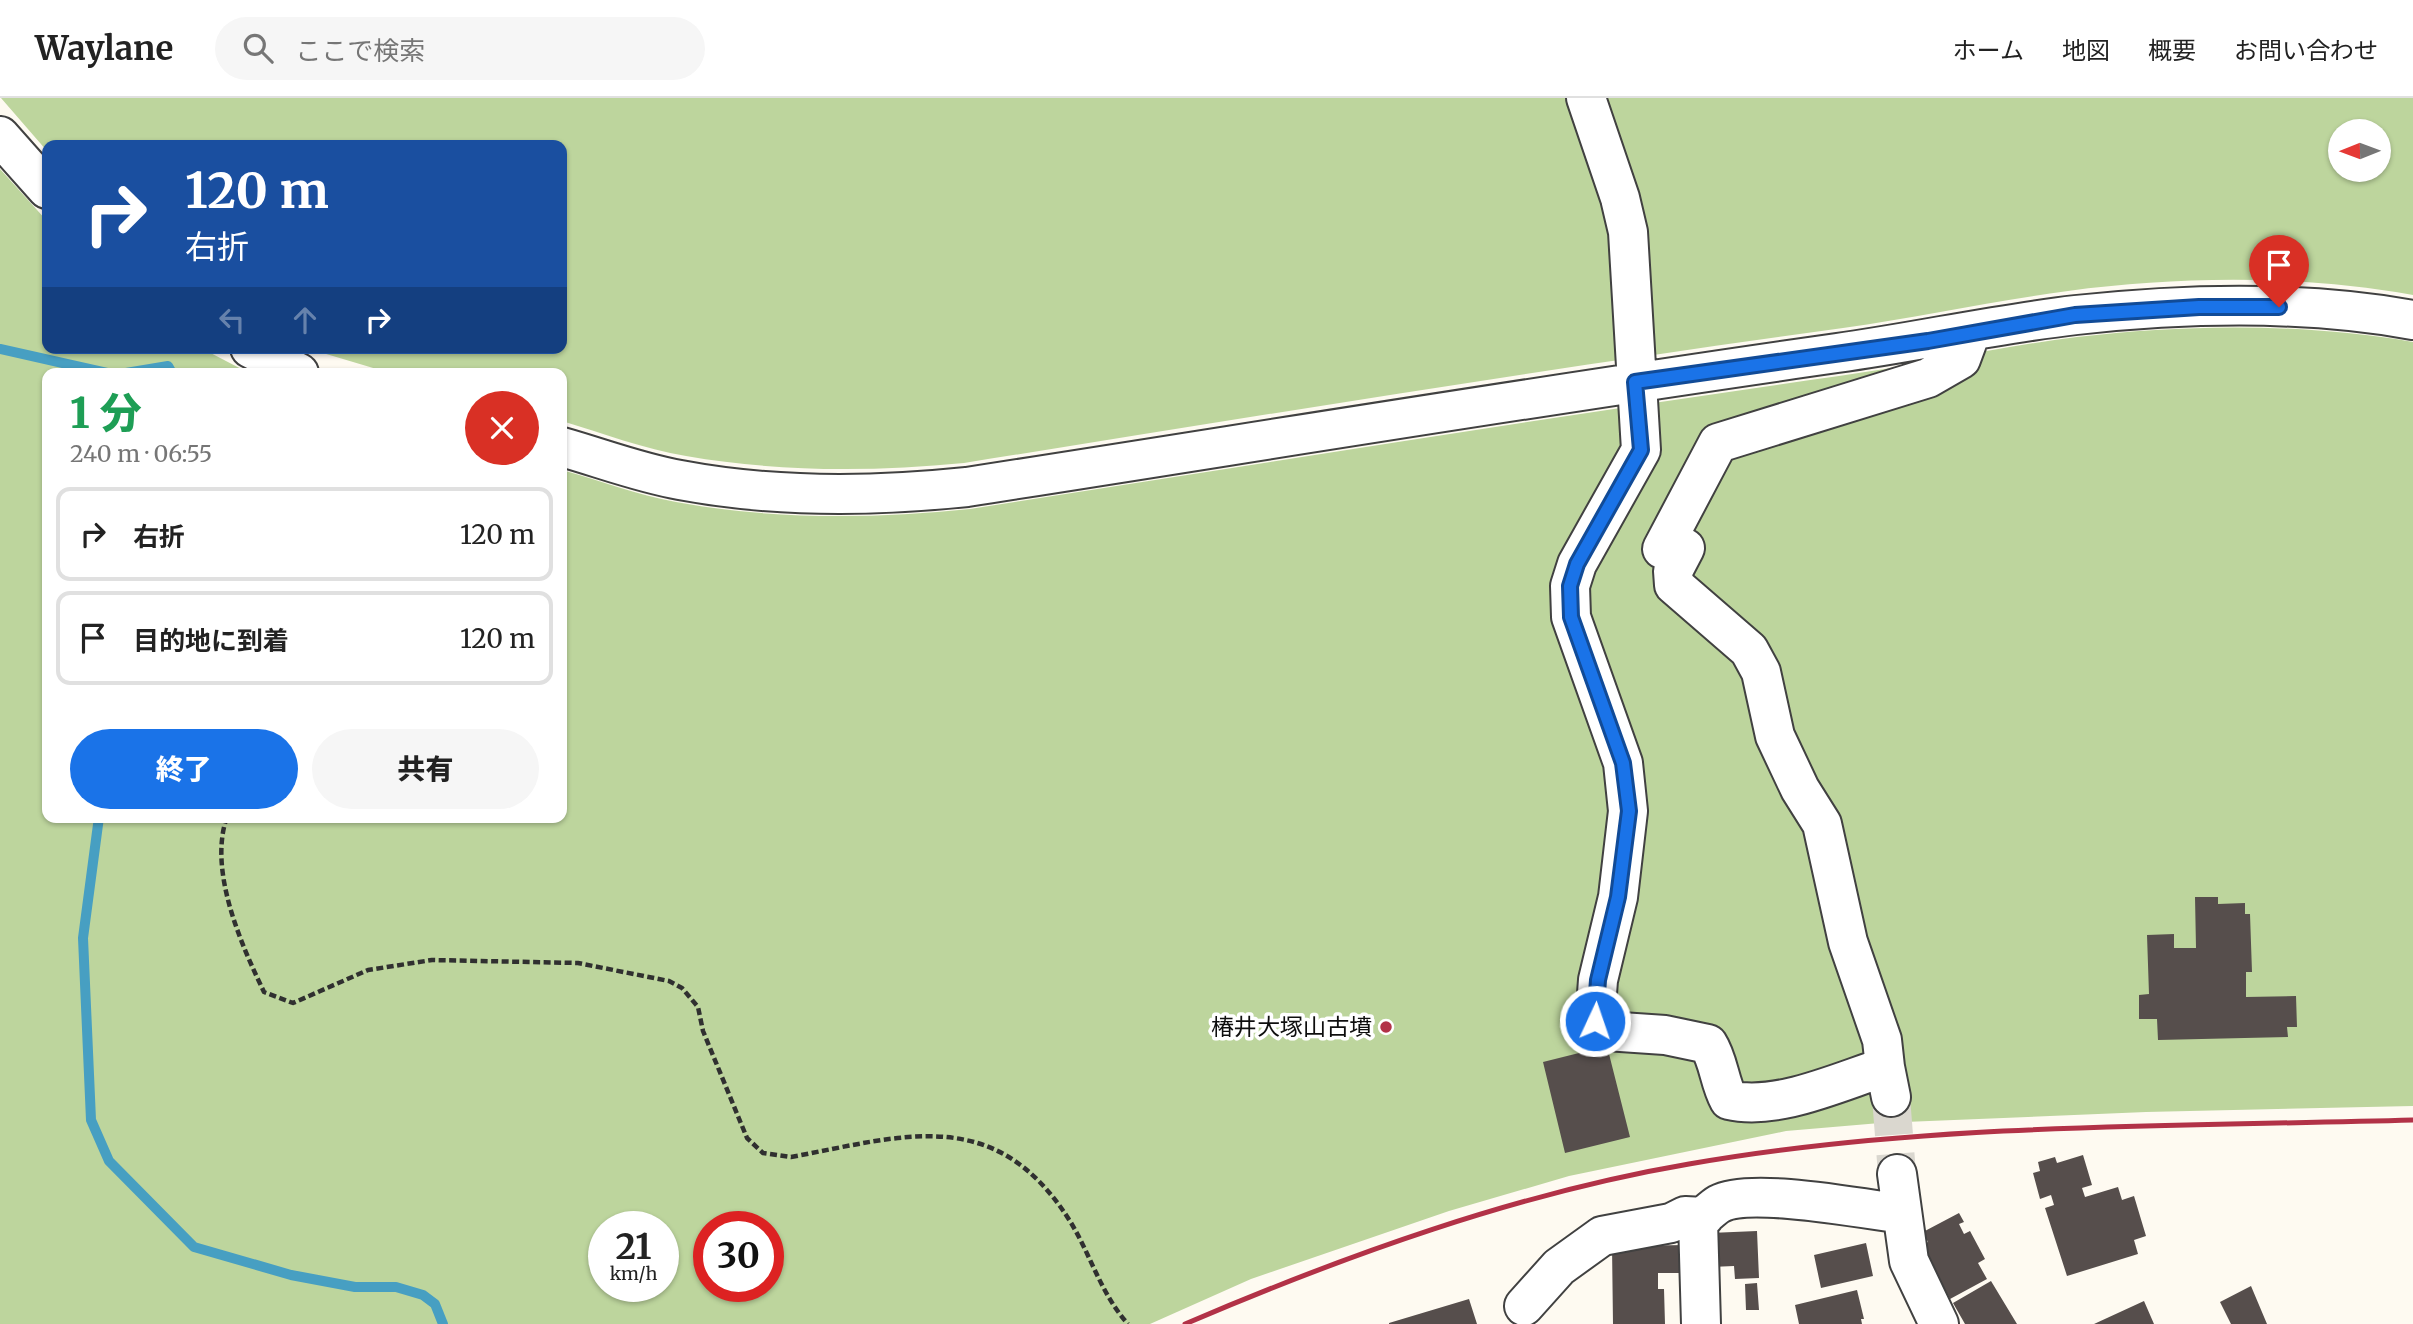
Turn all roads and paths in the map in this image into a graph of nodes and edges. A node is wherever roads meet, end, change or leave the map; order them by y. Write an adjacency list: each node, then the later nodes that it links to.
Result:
1 (1586, 98): 8 (street)
2 (0, 136): 3 (street)
3 (42, 183)
4 (2413, 320): 5 (street)
5 (1971, 332): 8 (street); 8 (street)
6 (262, 354): 7 (street)
7 (289, 368)
8 (1635, 382): 9 (street)
9 (567, 448)
10 (225, 823): 15 (path)
11 (1897, 1174): 12 (street)
12 (1902, 1214): 13 (street); 17 (street)
13 (1704, 1217): 14 (street); 16 (street)
14 (1524, 1306)
15 (1128, 1324)
16 (1700, 1324)
17 (1939, 1324)

